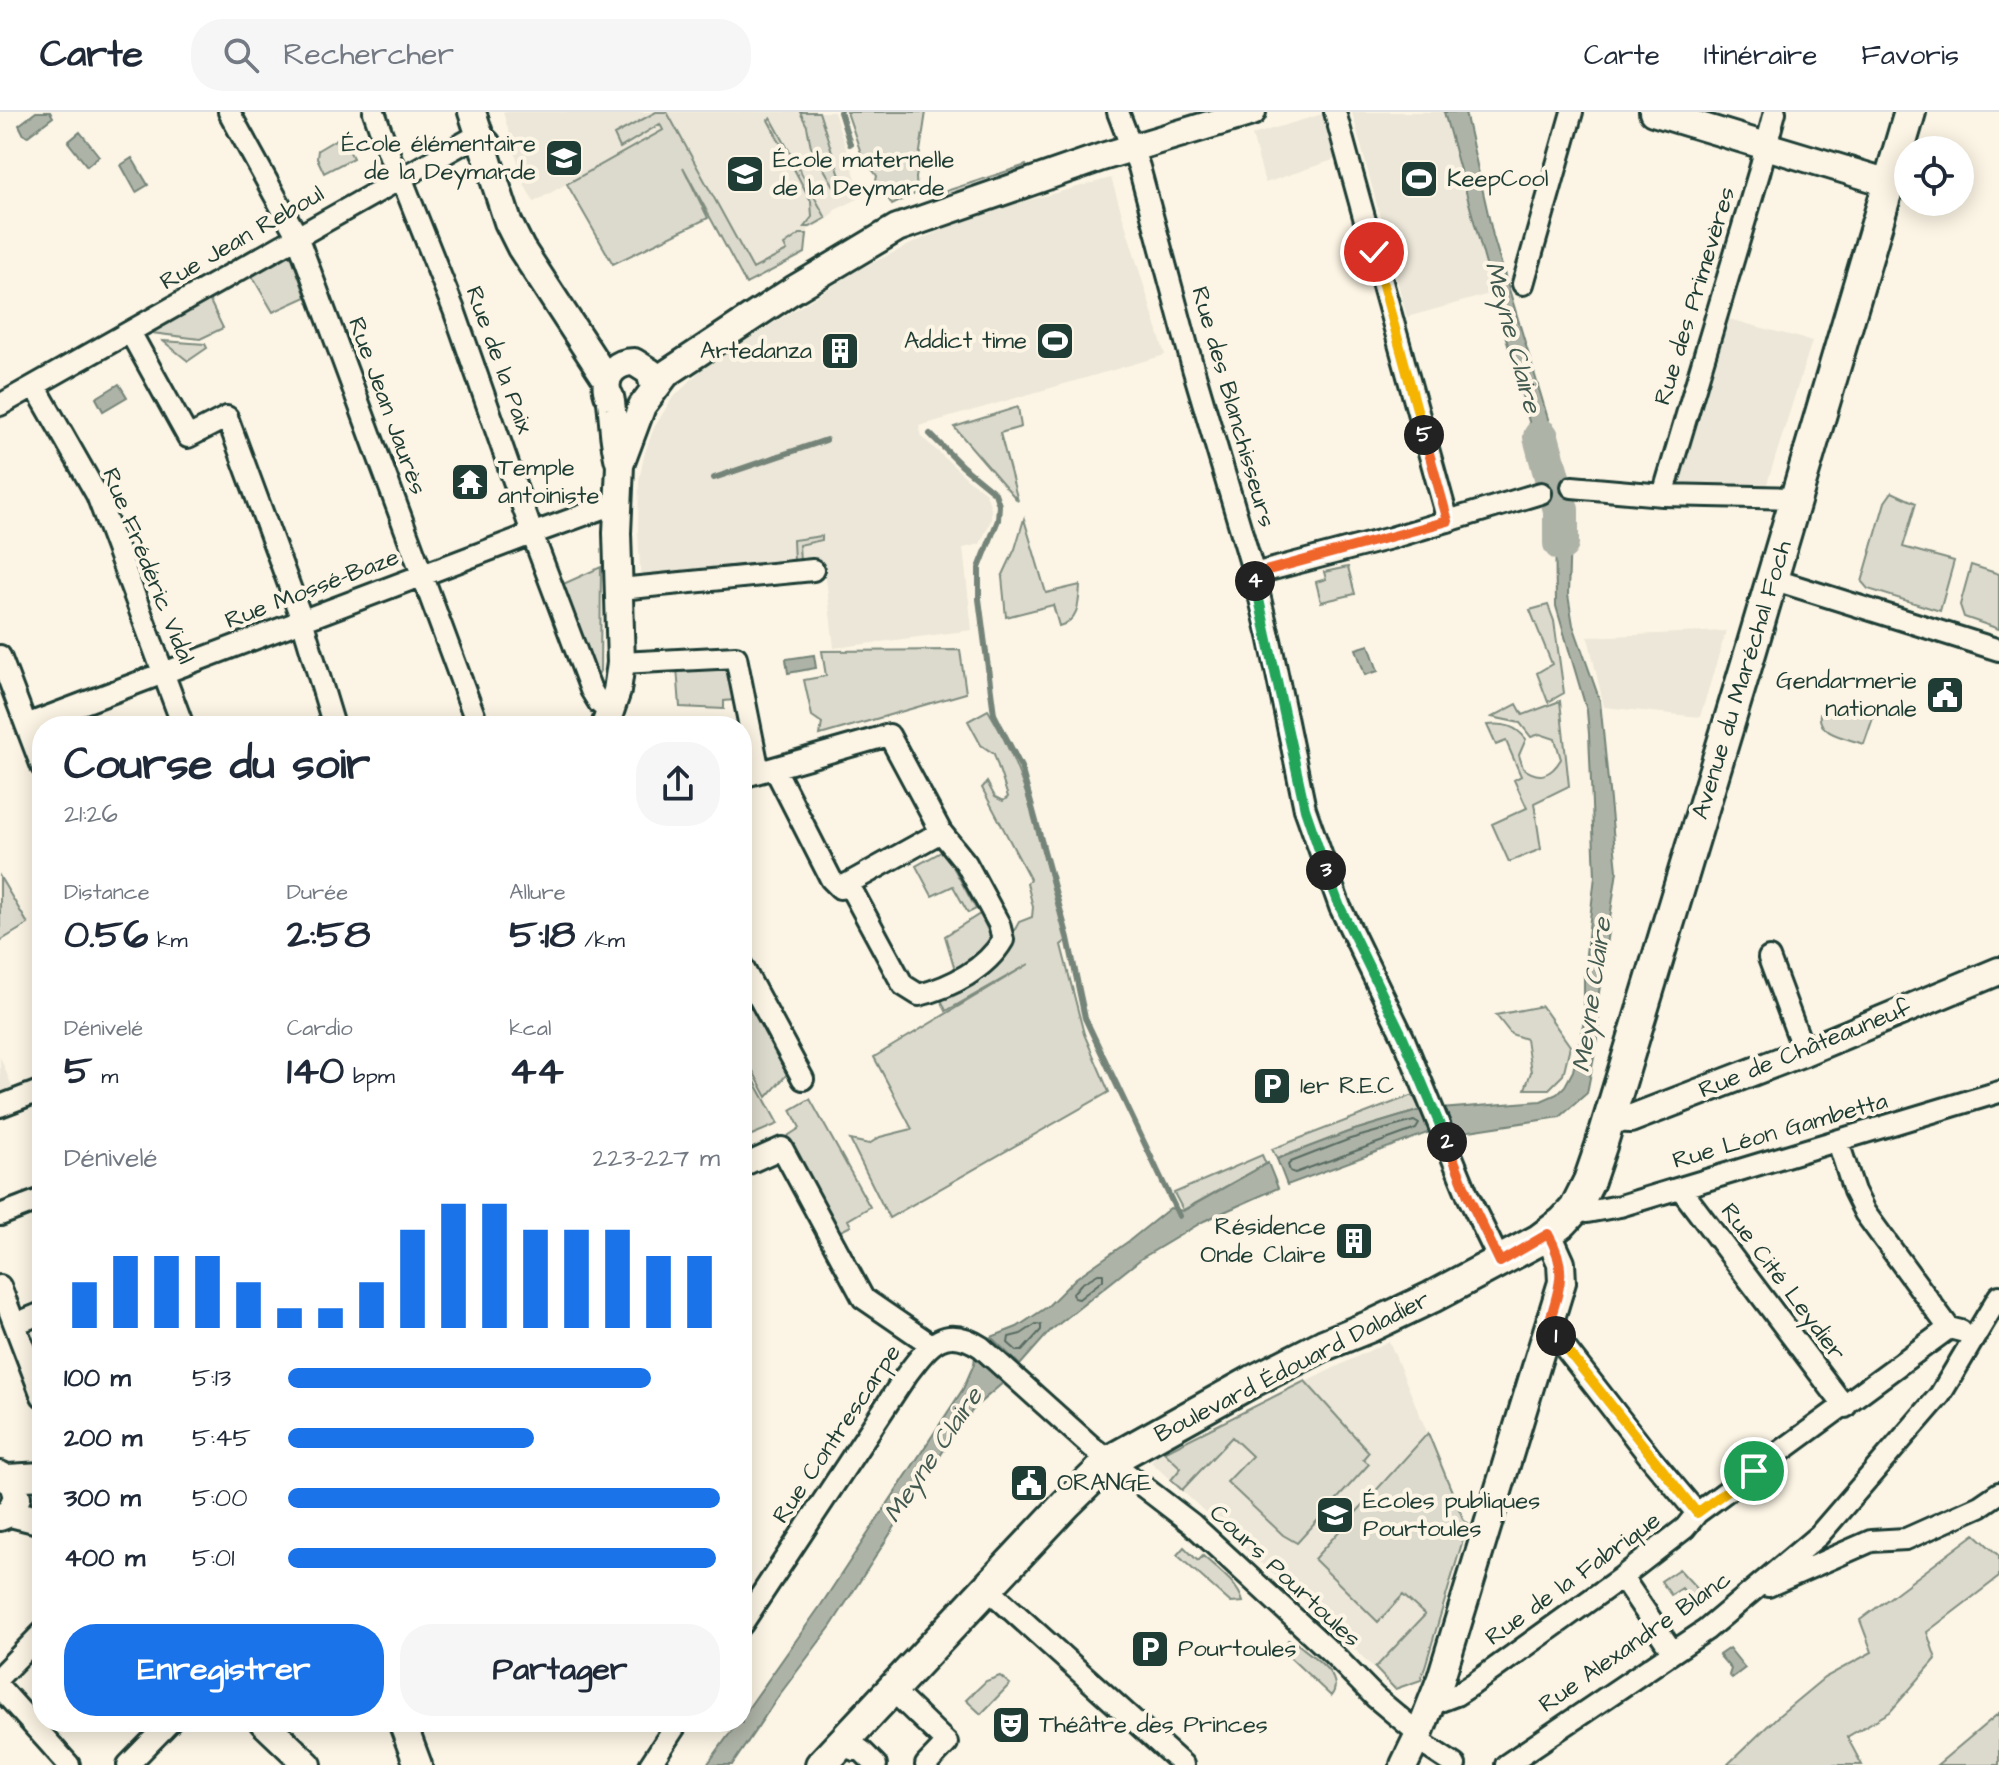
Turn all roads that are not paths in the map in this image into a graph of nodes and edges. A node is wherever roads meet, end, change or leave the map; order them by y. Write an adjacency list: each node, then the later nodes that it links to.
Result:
1 (229, 112): 16 (street, Rue Jean Jaurès)
2 (374, 112): 13 (street, Rue de la Paix)
3 (1118, 112): 12 (street, Rue des Blanchisseurs)
4 (1252, 112): 12 (street)
5 (1335, 112): 29 (street)
6 (1572, 112): 17 (street)
7 (1775, 112): 11 (street, Rue des Primevères)
8 (1910, 112): 14 (main road, Avenue du Maréchal Foch)
9 (1665, 114): 11 (street)
10 (480, 120): 13 (street, Rue Jean Reboul); 15 (street); 15 (street)
11 (1765, 146): 14 (street); 26 (street, Rue des Primevères)
12 (1131, 148): 21 (street); 32 (street, Rue des Blanchisseurs)
13 (401, 177): 16 (street, Rue Jean Reboul); 30 (street, Rue de la Paix)
14 (1889, 183): 27 (main road, Avenue du Maréchal Foch)
15 (501, 198): 19 (street)
16 (297, 236): 18 (street, Rue Jean Reboul); 33 (street, Rue Jean Jaurès)
17 (1523, 284)
18 (130, 332): 20 (street, Rue Jean Reboul); 36 (street)
19 (613, 381): 21 (street); 21 (street); 23 (street)
20 (35, 386): 22 (street, Rue Jean Reboul); 40 (street, Rue Frédéric Vidal)
21 (647, 387): 23 (street)
22 (0, 405)
23 (620, 465): 28 (street)
24 (1572, 487): 26 (street)
25 (1541, 493): 29 (street)
26 (1663, 495): 27 (street)
27 (1796, 498): 34 (main road, Avenue du Maréchal Foch)
28 (617, 507): 30 (street, Rue Mossé-Baze); 35 (street)
29 (1448, 521): 32 (street)
30 (534, 533): 33 (street, Rue Mossé-Baze); 45 (street, Rue de la Paix)
31 (813, 570): 35 (street)
32 (1254, 574): 71 (street, Rue des Blanchisseurs)
33 (422, 576): 36 (street, Rue Mossé-Baze); 44 (street, Rue Jean Jaurès)
34 (1772, 579): 37 (street); 63 (main road, Avenue du Maréchal Foch)
35 (620, 589): 39 (street)
36 (302, 620): 40 (street, Rue Mossé-Baze); 43 (street)
37 (1999, 650)
38 (0, 656): 49 (street)
39 (621, 663): 46 (street); 47 (street)
40 (163, 673): 41 (street, Rue Mossé-Baze); 42 (street, Rue Frédéric Vidal)
41 (50, 716)
42 (179, 716)
43 (331, 716)
44 (474, 716)
45 (606, 716)
46 (609, 716)
47 (748, 716)
48 (32, 723): 49 (street, Rue Mossé-Baze)
49 (26, 725): 51 (street)
50 (752, 738): 52 (street)
51 (32, 741)
52 (759, 773): 53 (street); 54 (street)
53 (941, 832): 54 (street); 54 (street)
54 (849, 885)
55 (1769, 958): 58 (street)
56 (1999, 971): 58 (street, Rue de Châteauneuf)
57 (752, 985): 59 (street)
58 (1804, 1052): 63 (street, Rue de Châteauneuf)
59 (803, 1079)
60 (1999, 1092): 64 (street, Rue Léon Gambetta)
61 (32, 1094): 62 (street)
62 (0, 1106)
63 (1609, 1118): 68 (main road, Avenue du Maréchal Foch)
64 (1838, 1142): 66 (street, Rue Léon Gambetta); 77 (street)
65 (752, 1162): 79 (street)
66 (1680, 1188): 68 (street, Rue Léon Gambetta); 81 (street, Rue Cité Leydier)
67 (32, 1203): 69 (street)
68 (1575, 1209): 70 (main road, Avenue du Maréchal Foch)
69 (0, 1215)
70 (1548, 1234): 71 (main road, Boulevard Édouard Daladier); 76 (street)
71 (1500, 1262): 82 (main road, Boulevard Édouard Daladier)
72 (0, 1286): 75 (street)
73 (1999, 1296): 78 (street, Rue Alexandre Blanc)
74 (32, 1317): 75 (street)
75 (15, 1324): 80 (street)
76 (1548, 1326): 86 (street, Rue de la Fabrique); 98 (street)
77 (1949, 1328): 78 (street); 81 (street)
78 (1975, 1340): 91 (street, Rue Alexandre Blanc)
79 (930, 1344): 82 (street, Rue Contrescarpe); 92 (street, Rue Contrescarpe)
80 (32, 1369)
81 (1845, 1407): 86 (street)
82 (1111, 1460): 90 (main road, Boulevard Édouard Daladier); 105 (street, Cours Pourtoules)
83 (4, 1476): 84 (street); 87 (street)
84 (32, 1476)
85 (1999, 1493): 91 (street)
86 (1697, 1513): 89 (street, Rue de la Fabrique)
87 (5, 1515): 88 (street)
88 (32, 1519)
89 (1622, 1577): 94 (street); 98 (street, Rue de la Fabrique)
90 (987, 1588): 97 (main road, Boulevard Édouard Daladier); 116 (street)
91 (1758, 1588): 94 (street, Rue Alexandre Blanc)
92 (752, 1609)
93 (32, 1643): 95 (street)
94 (1672, 1651): 107 (street, Rue Alexandre Blanc)
95 (0, 1676)
96 (0, 1688): 99 (street)
97 (891, 1689): 106 (main road, Boulevard Édouard Daladier); 115 (street)
98 (1432, 1704): 105 (street)
99 (32, 1724)
100 (39, 1732): 108 (street)
101 (160, 1732): 109 (street)
102 (273, 1732): 110 (street)
103 (406, 1732): 111 (street)
104 (671, 1732): 112 (street)
105 (1418, 1737): 117 (street); 118 (street)
106 (841, 1742): 113 (main road, Boulevard Édouard Daladier); 114 (street)
107 (1511, 1762)
108 (69, 1765)
109 (128, 1765)
110 (308, 1765)
111 (418, 1765)
112 (650, 1765)
113 (821, 1765)
114 (876, 1765)
115 (926, 1765)
116 (1183, 1765)
117 (1404, 1765)
118 (1455, 1765)

